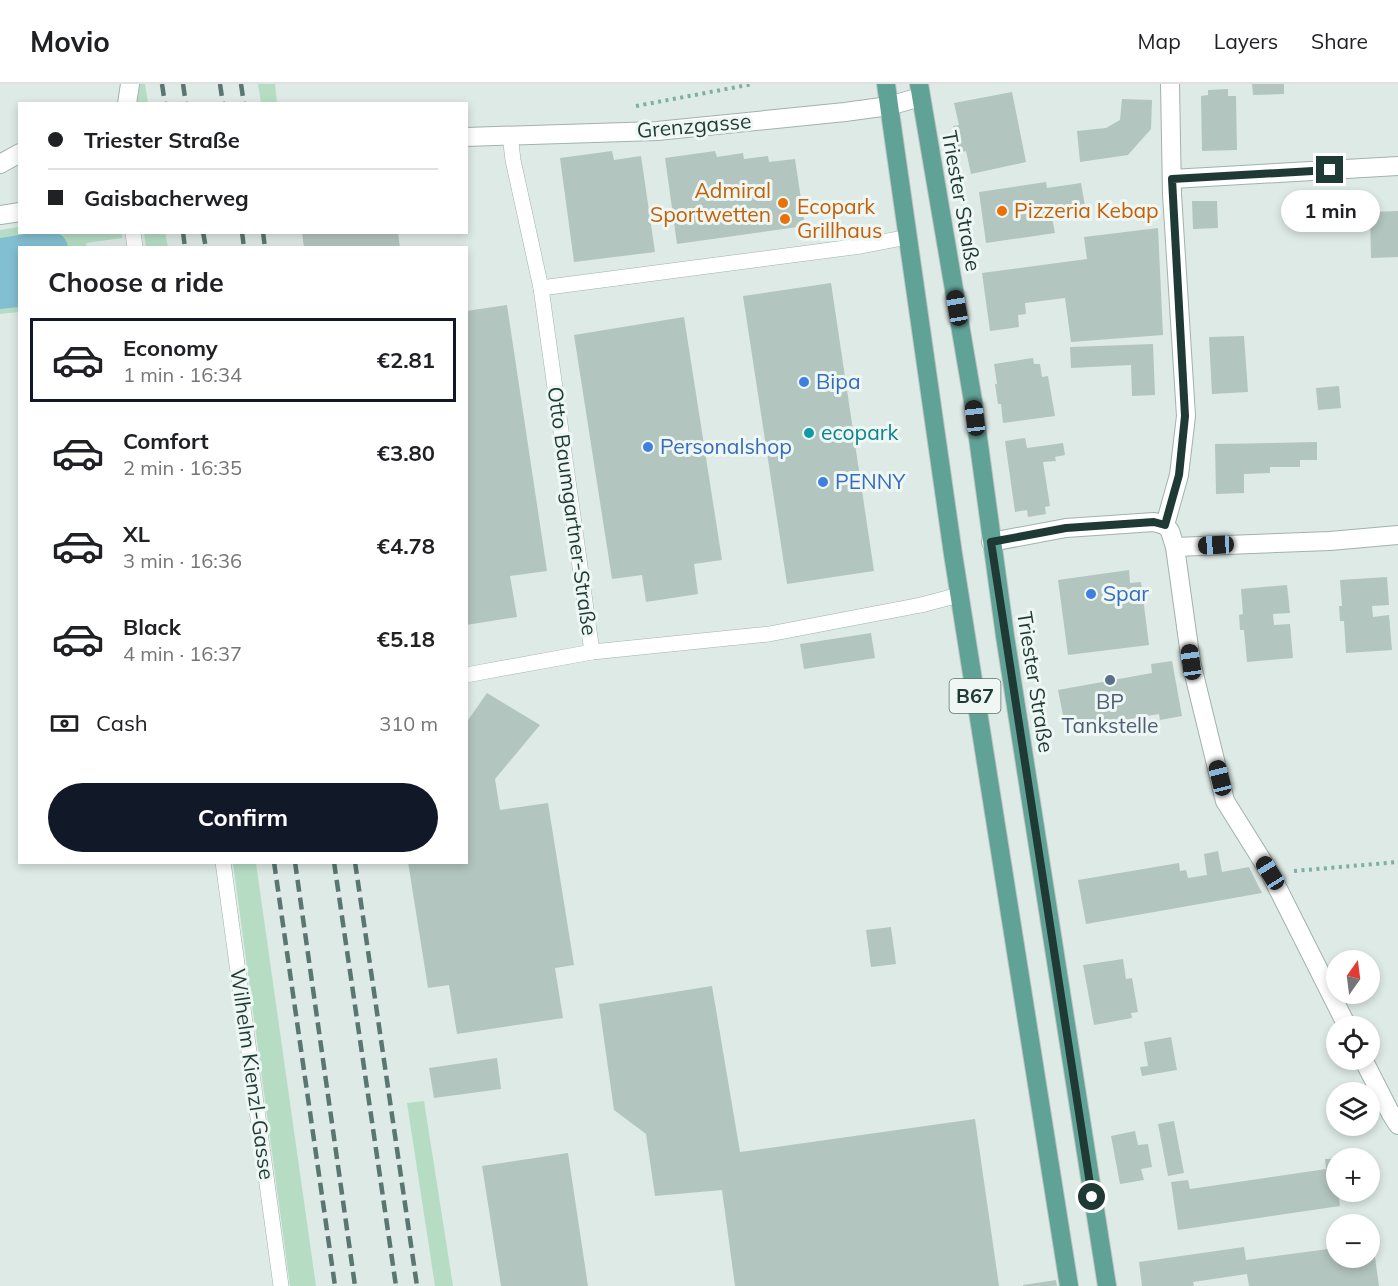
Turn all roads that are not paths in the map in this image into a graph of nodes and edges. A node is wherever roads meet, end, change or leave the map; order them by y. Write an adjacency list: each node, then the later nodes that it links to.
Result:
1 (130, 84): 5 (street)
2 (886, 84): 6 (main road, B67)
3 (1170, 84): 12 (street)
4 (920, 91): 6 (street, Grenzgasse); 19 (main road, Triester Straße / B67)
5 (127, 102)
6 (889, 106): 7 (street, Grenzgasse); 15 (main road, B67)
7 (510, 135): 8 (street, Grenzgasse); 16 (lane, Otto Baumgartner-Straße)
8 (468, 136)
9 (18, 154): 10 (street)
10 (0, 164)
11 (1398, 166): 12 (street)
12 (1172, 179): 17 (street)
13 (18, 212): 14 (street)
14 (0, 215)
15 (908, 237): 16 (lane); 21 (main road, B67)
16 (541, 288): 22 (lane, Otto Baumgartner-Straße)
17 (1165, 525): 19 (street); 20 (street)
18 (1398, 535): 20 (street)
19 (991, 542): 30 (main road, Triester Straße / B67)
20 (1175, 547): 25 (street)
21 (959, 595): 22 (lane, Otto Baumgartner-Straße); 29 (main road, B67)
22 (592, 651): 23 (lane)
23 (468, 675)
24 (224, 864): 28 (lane, Wilhelm Kienzl-Gasse)
25 (1342, 1016)
26 (1368, 1070): 27 (street)
27 (1398, 1125)
28 (281, 1286)
29 (1069, 1286)
30 (1107, 1286)

